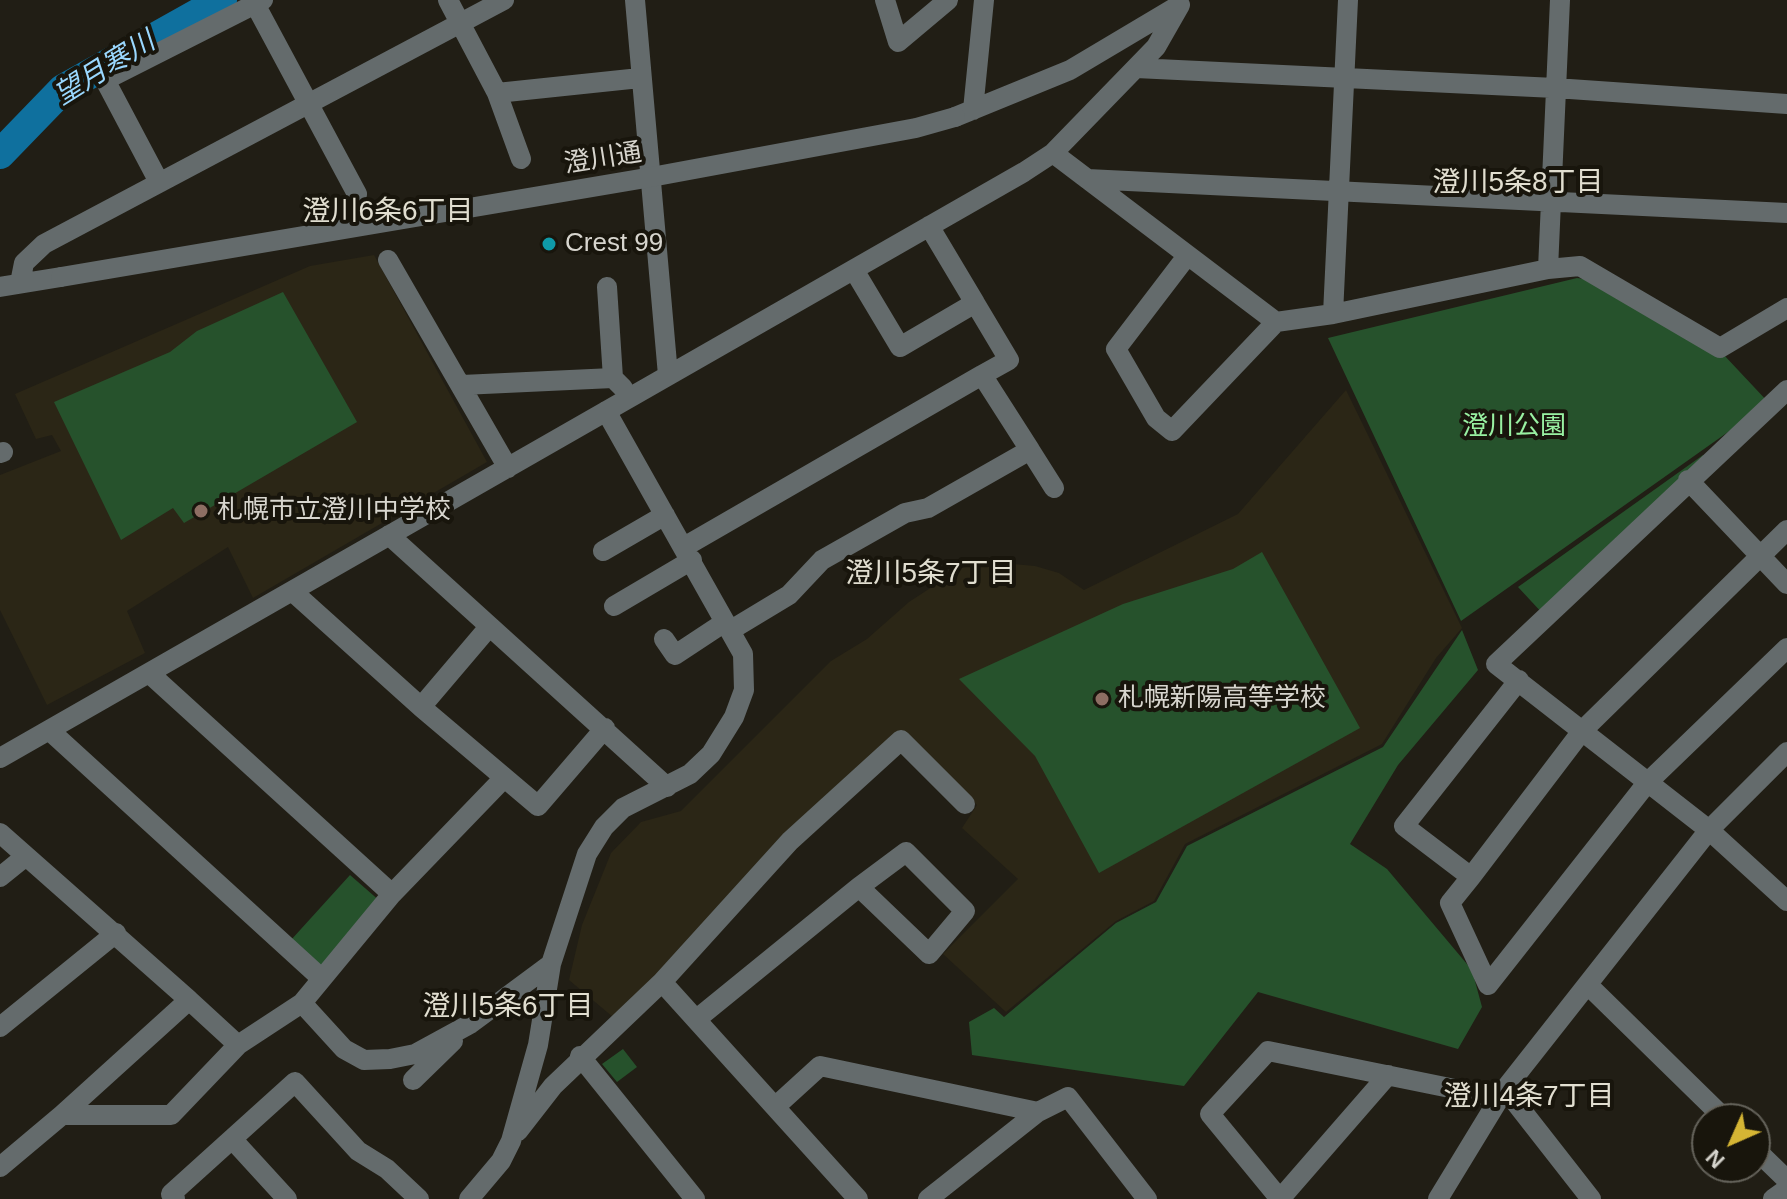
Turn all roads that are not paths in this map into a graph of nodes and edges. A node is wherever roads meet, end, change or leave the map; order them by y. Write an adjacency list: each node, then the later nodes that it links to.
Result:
1 (448, 0): 11 (street)
2 (504, 0): 11 (street)
3 (635, 0): 13 (street)
4 (885, 0): 5 (street)
5 (948, 0)
6 (1348, 0): 14 (street)
7 (1560, 0): 15 (street)
8 (984, 1): 19 (street)
9 (259, 2): 17 (street); 23 (street)
10 (1184, 2): 12 (street); 19 (street, 澄川通)
11 (460, 24): 16 (street); 17 (street)
12 (1136, 68): 14 (street); 20 (street)
13 (640, 78): 16 (street); 39 (street)
14 (1346, 79): 15 (street); 24 (street)
15 (1555, 88): 18 (street); 26 (street)
16 (497, 93): 21 (street)
17 (308, 104): 23 (street); 25 (street)
18 (1787, 104)
19 (964, 114): 33 (street, 澄川通, bridge)
20 (1053, 153): 22 (street); 28 (street)
21 (521, 159)
22 (1087, 179): 24 (street); 29 (street)
23 (159, 182): 33 (street)
24 (1339, 193): 26 (street); 37 (street)
25 (357, 194)
26 (1553, 199): 27 (street); 31 (street)
27 (1787, 213)
28 (929, 226): 32 (street); 35 (street)
29 (1187, 256): 38 (street); 38 (street)
30 (388, 260): 42 (street)
31 (1548, 269): 36 (street); 37 (street)
32 (854, 270): 35 (street); 39 (street)
33 (10, 285)
34 (607, 287): 41 (street)
35 (975, 303): 40 (street)
36 (1787, 308)
37 (1333, 314): 38 (street)
38 (1276, 322)
39 (668, 375): 44 (street)
40 (982, 375): 46 (street); 54 (street)
41 (613, 378): 42 (street); 44 (street)
42 (462, 385): 47 (street)
43 (1787, 390): 48 (street)
44 (631, 396): 45 (street)
45 (606, 411): 47 (street); 50 (street)
46 (1030, 450): 49 (street); 59 (street)
47 (508, 468): 52 (street)
48 (1688, 480): 55 (street); 64 (street)
49 (1054, 488)
50 (665, 515): 53 (street); 54 (street)
51 (1787, 530): 55 (street)
52 (389, 535): 57 (street); 60 (street)
53 (603, 551)
54 (688, 554): 58 (street); 59 (street)
55 (1760, 556): 56 (street); 68 (street)
56 (1787, 584)
57 (292, 591): 63 (street); 65 (street)
58 (614, 606)
59 (728, 626): 61 (street); 73 (street)
60 (489, 627): 65 (street); 66 (street)
61 (664, 639)
62 (1787, 648): 72 (street)
63 (149, 673): 67 (street); 81 (street)
64 (1519, 680): 68 (street); 79 (street)
65 (421, 707): 71 (street)
66 (605, 728): 71 (street); 73 (street)
67 (49, 730): 70 (street); 85 (street)
68 (1582, 731): 72 (street); 79 (street)
69 (1787, 752): 75 (street)
70 (0, 758)
71 (504, 778): 81 (street)
72 (1647, 783): 75 (street); 79 (street)
73 (667, 787): 84 (street)
74 (965, 804): 86 (street)
75 (1709, 830): 82 (street); 87 (street)
76 (0, 833): 77 (street)
77 (26, 856): 78 (street); 83 (street)
78 (0, 877)
79 (1471, 877)
80 (859, 887): 80 (street); 90 (street)
81 (392, 894): 85 (street)
82 (1787, 901)
83 (116, 933): 88 (street); 92 (street)
84 (551, 964): 91 (street); 103 (street)
85 (321, 978): 89 (street)
86 (662, 982): 90 (street); 94 (street)
87 (1588, 985): 97 (street); 98 (street)
88 (189, 1000): 93 (street); 101 (street)
89 (302, 1003): 91 (street); 93 (street)
90 (698, 1018): 99 (street)
91 (470, 1024): 96 (street)
92 (0, 1027)
93 (238, 1045): 101 (street)
94 (580, 1056): 103 (street); 114 (street)
95 (1388, 1075): 97 (street); 117 (street); 117 (street)
96 (413, 1080)
97 (1502, 1093): 108 (street); 118 (street)
98 (1709, 1103)
99 (775, 1107): 100 (street); 115 (street)
100 (1038, 1112): 109 (street); 116 (street)
101 (62, 1115): 105 (street)
102 (233, 1140): 110 (street); 111 (street); 112 (street)
103 (511, 1141): 113 (street)
104 (1771, 1164): 106 (street)
105 (0, 1167)
106 (1787, 1180)
107 (1787, 1189): 119 (street)
108 (1445, 1195)
109 (1145, 1198)
110 (175, 1199)
111 (287, 1199)
112 (419, 1199)
113 (469, 1199)
114 (695, 1199)
115 (858, 1199)
116 (928, 1199)
117 (1280, 1199)
118 (1591, 1199)
119 (1773, 1199)

